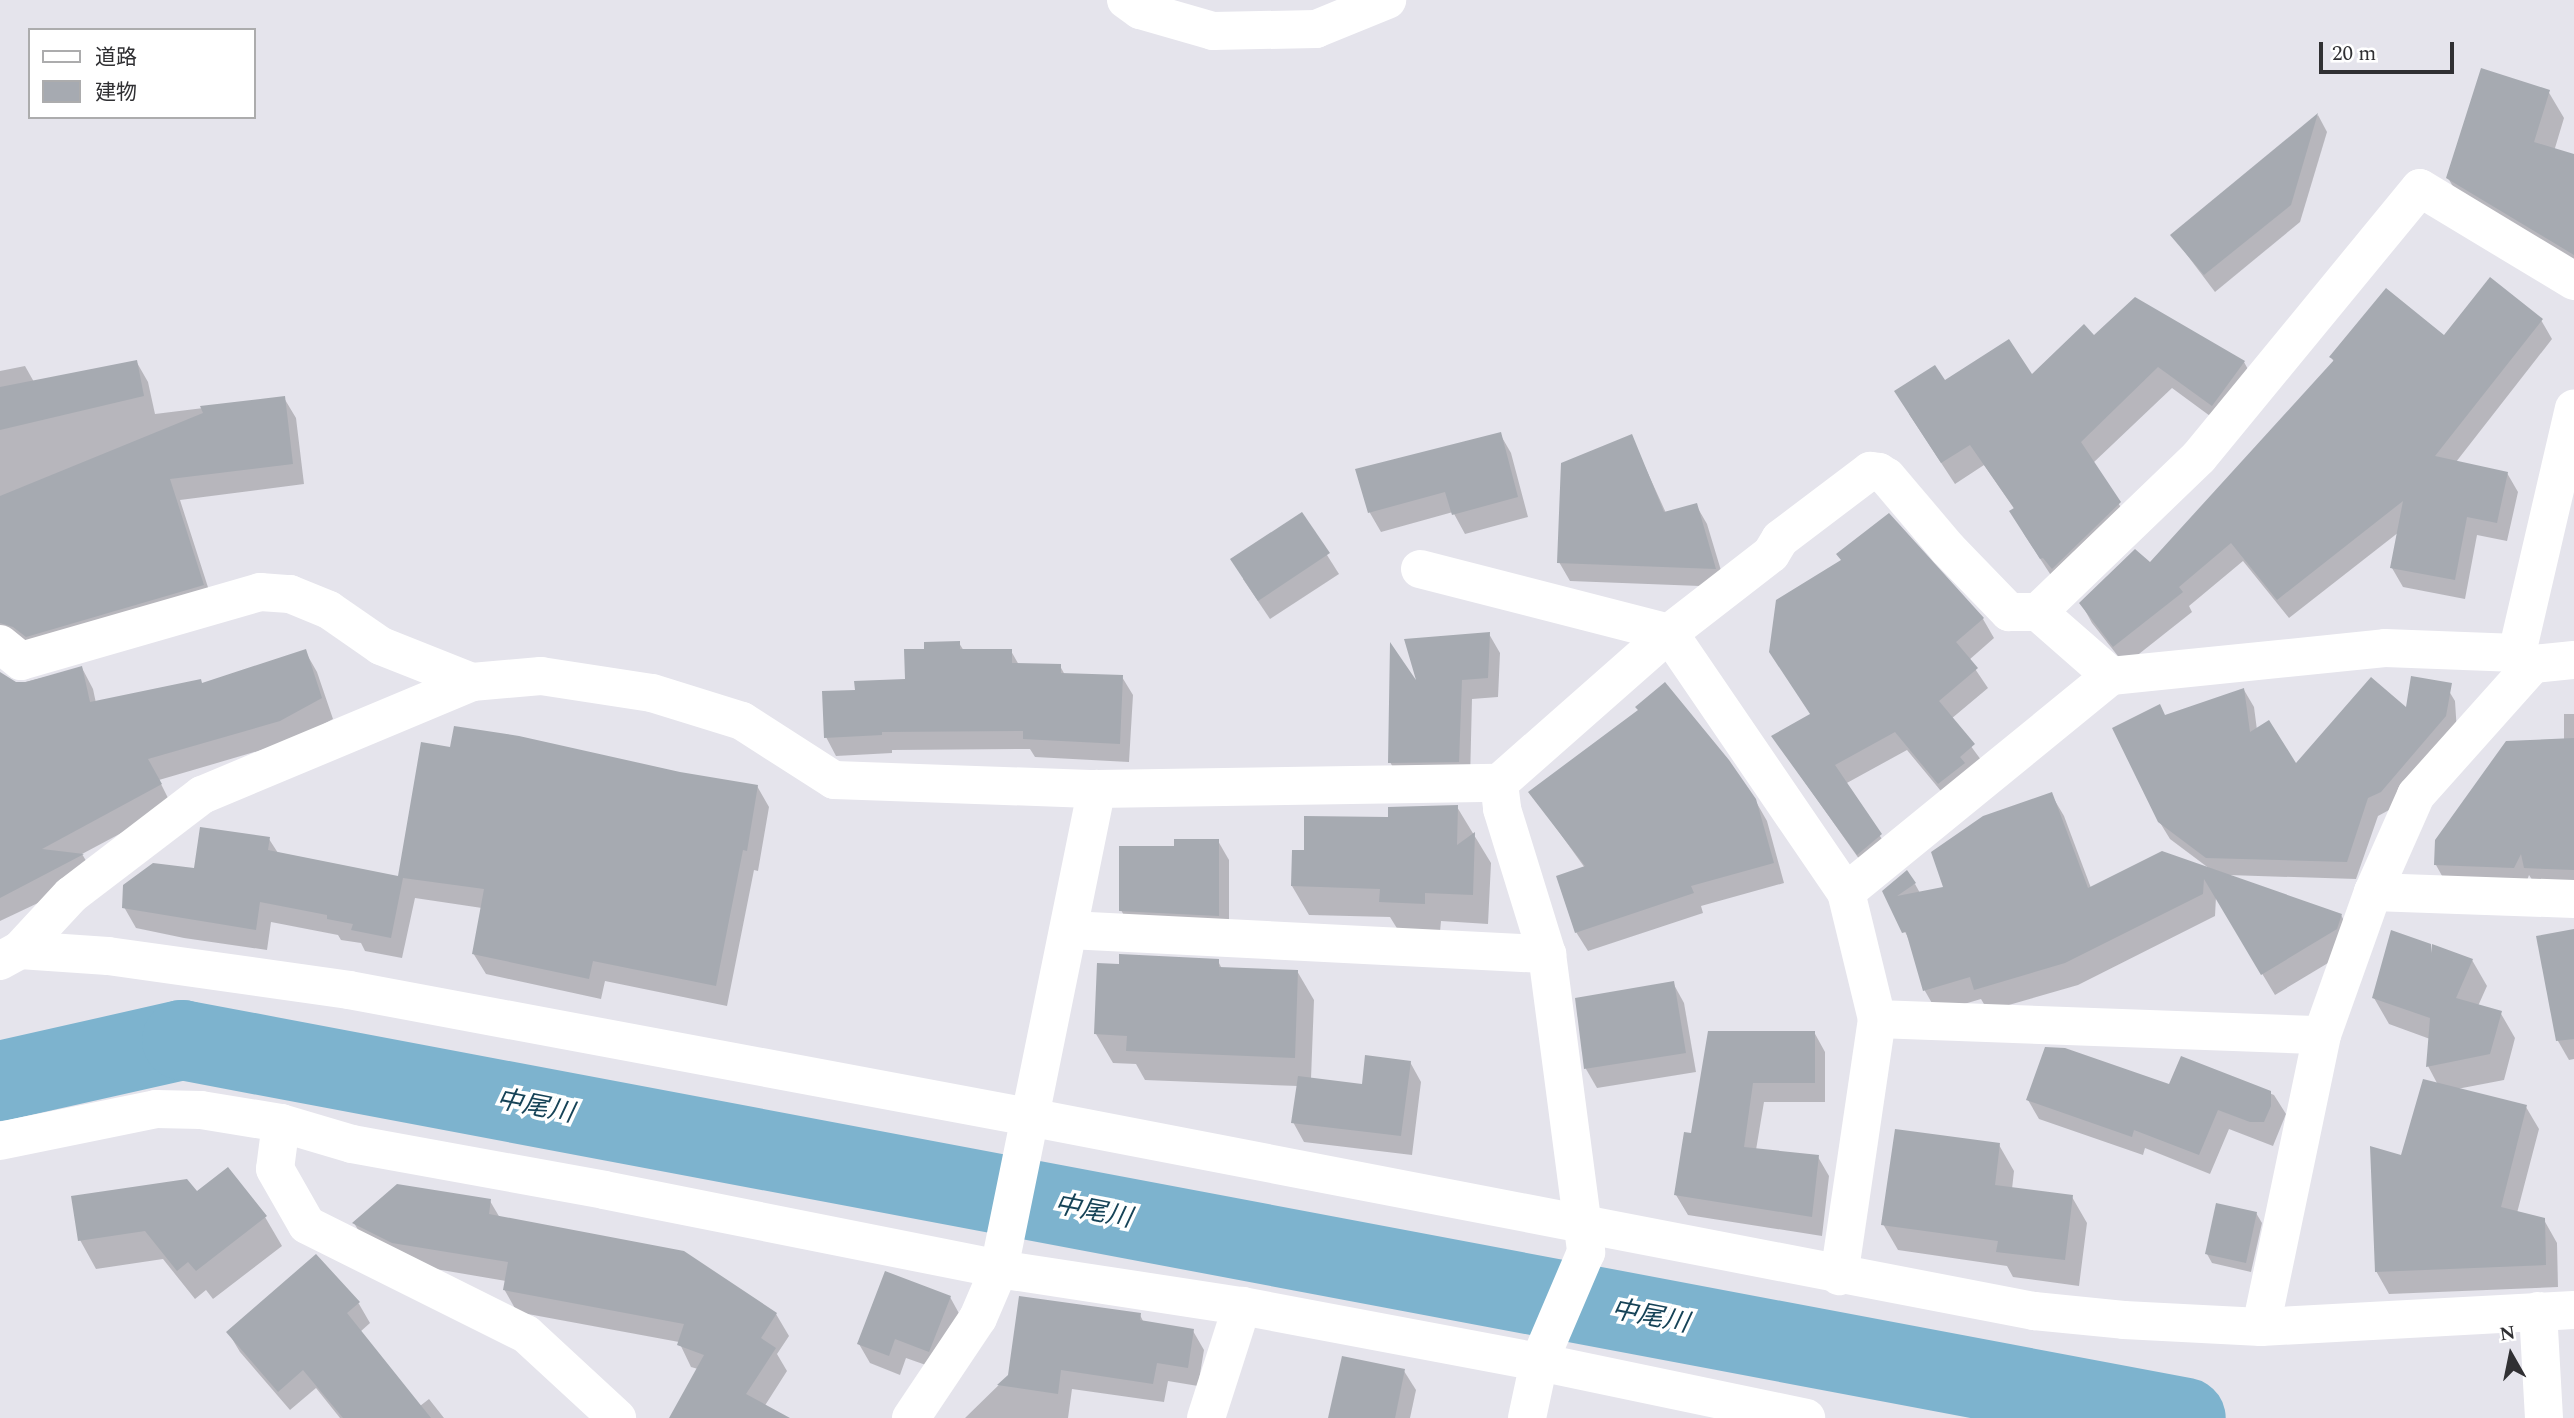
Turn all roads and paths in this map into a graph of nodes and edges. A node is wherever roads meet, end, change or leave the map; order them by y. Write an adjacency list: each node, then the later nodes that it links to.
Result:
1 (1126, 0): 2 (street)
2 (1387, 0)
3 (2574, 281): 6 (street)
4 (2574, 409): 9 (street)
5 (1420, 569): 7 (street)
6 (2038, 612): 7 (street); 11 (street)
7 (1669, 633): 13 (street); 15 (street)
8 (0, 644): 12 (street)
9 (2525, 658): 10 (street); 11 (street); 16 (street)
10 (2574, 660)
11 (2111, 677): 15 (street)
12 (472, 682): 14 (street); 20 (street)
13 (1499, 783): 14 (street); 19 (street)
14 (1097, 789): 18 (street)
15 (1846, 892): 21 (street)
16 (2373, 892): 17 (street); 22 (street)
17 (2574, 899)
18 (1069, 930): 19 (street); 24 (street)
19 (1547, 954): 26 (street)
20 (10, 955): 24 (street)
21 (1877, 1019): 22 (street); 28 (street)
22 (2322, 1035): 31 (street)
23 (281, 1123): 25 (street); 27 (street); 33 (street)
24 (1028, 1130): 26 (street); 27 (street)
25 (0, 1141)
26 (1584, 1238): 28 (street); 32 (street)
27 (999, 1269): 29 (street); 34 (street)
28 (1839, 1276): 31 (street)
29 (1242, 1306): 32 (street); 35 (street)
30 (2556, 1310): 31 (street); 38 (street)
31 (2261, 1328)
32 (1539, 1362): 36 (street); 37 (street)
33 (617, 1418)
34 (911, 1418)
35 (1206, 1418)
36 (1527, 1418)
37 (1806, 1418)
38 (2544, 1418)

